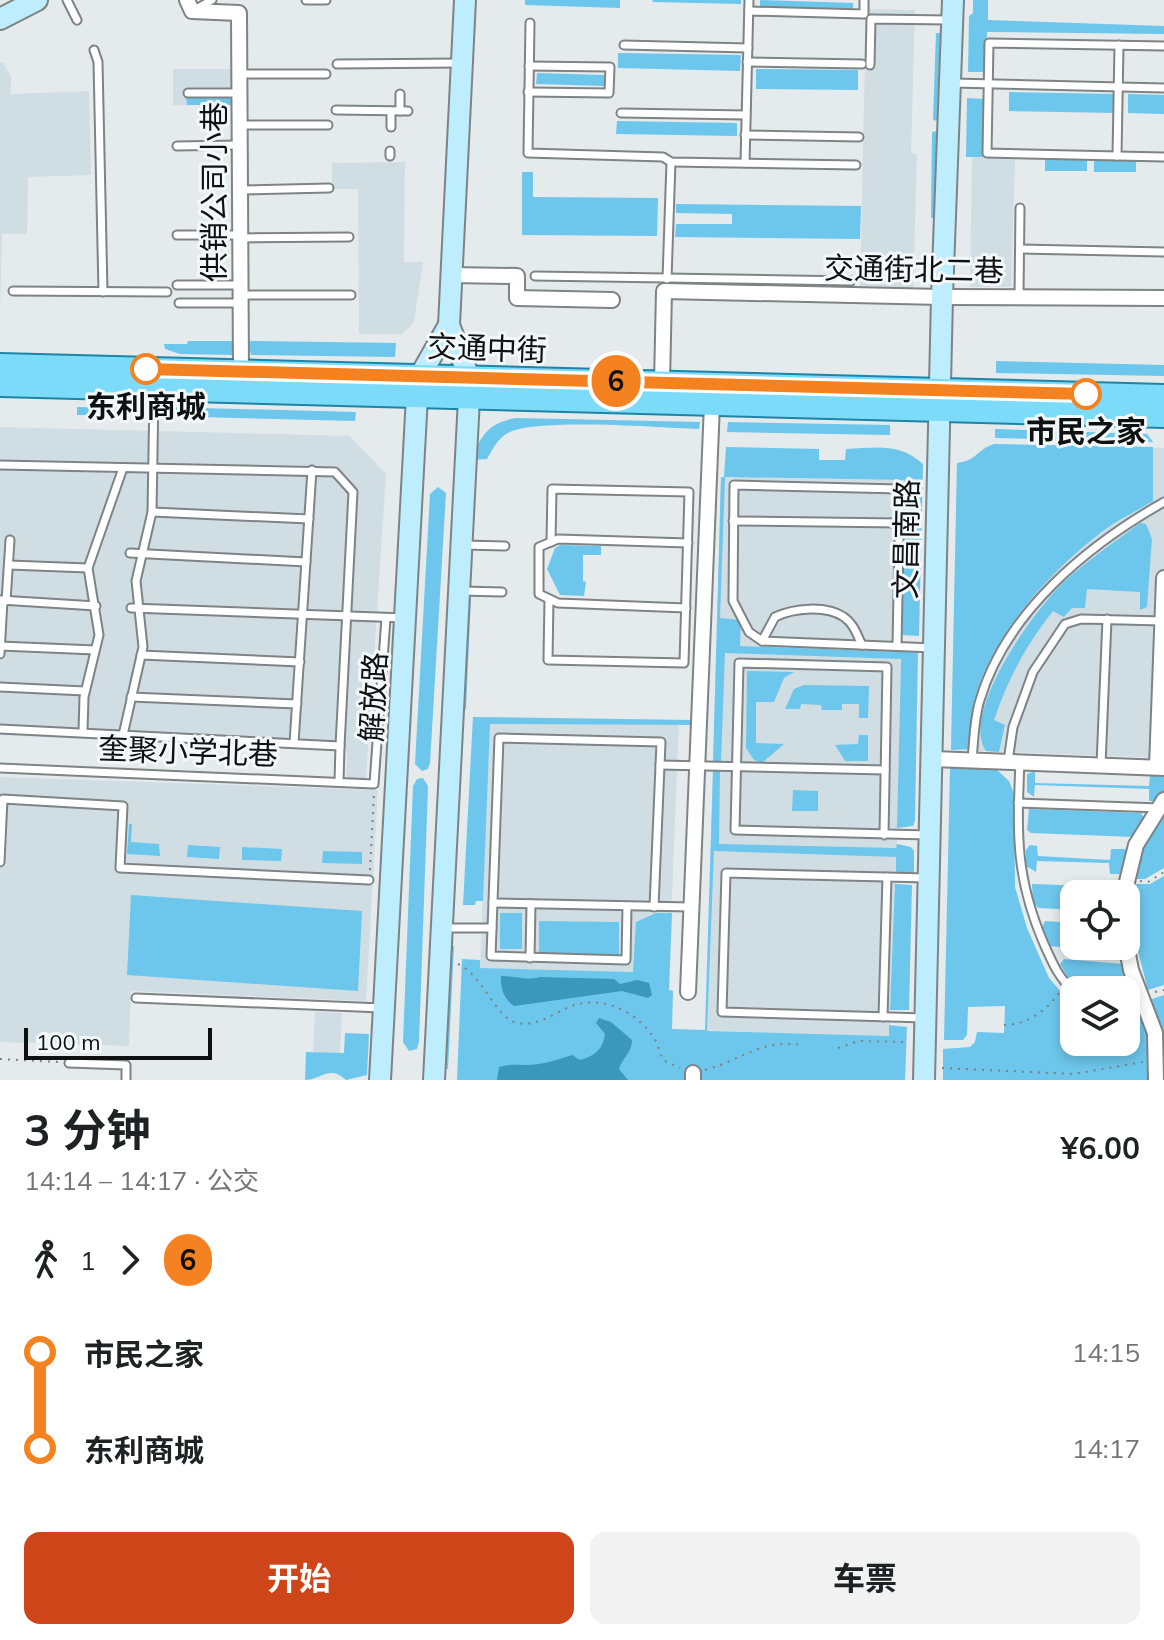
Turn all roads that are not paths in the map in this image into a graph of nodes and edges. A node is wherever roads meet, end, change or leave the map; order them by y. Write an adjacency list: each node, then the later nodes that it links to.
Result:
1 (37, 0): 12 (street)
2 (67, 0): 13 (lane)
3 (212, 0): 9 (lane)
4 (306, 0): 5 (lane)
5 (326, 0)
6 (465, 0): 21 (street, 解放路)
7 (749, 0): 11 (lane)
8 (864, 0): 11 (lane)
9 (190, 6): 24 (street, 供销公司小巷)
10 (952, 10): 20 (lane); 26 (street, 文昌南路)
11 (749, 11): 18 (lane)
12 (0, 19)
13 (77, 20)
14 (530, 23): 23 (lane)
15 (624, 45): 18 (lane)
16 (1119, 45): 17 (lane); 27 (lane); 28 (lane)
17 (1164, 46)
18 (748, 48): 20 (lane)
19 (94, 50): 64 (lane)
20 (747, 62): 37 (lane)
21 (462, 63): 22 (lane); 58 (street, 解放路)
22 (337, 64)
23 (529, 66): 30 (lane); 30 (lane)
24 (239, 74): 25 (lane); 32 (street, 供销公司小巷)
25 (326, 74)
26 (950, 83): 27 (lane); 69 (street, 文昌南路)
27 (988, 84): 28 (lane); 45 (lane)
28 (1119, 87): 29 (lane); 45 (lane)
29 (1164, 88)
30 (528, 92): 47 (lane)
31 (188, 93): 32 (lane)
32 (239, 93): 38 (street, 供销公司小巷)
33 (400, 94): 35 (lane)
34 (336, 110): 35 (lane)
35 (400, 111): 40 (lane)
36 (621, 113): 37 (lane)
37 (746, 115): 41 (lane)
38 (239, 125): 39 (lane); 43 (street, 供销公司小巷)
39 (328, 125)
40 (391, 127)
41 (745, 135): 42 (lane); 48 (lane)
42 (859, 137)
43 (240, 145): 44 (lane); 51 (street, 供销公司小巷)
44 (177, 146)
45 (1117, 156): 46 (lane)
46 (1164, 157)
47 (671, 162): 48 (lane); 62 (lane)
48 (745, 163): 49 (lane)
49 (856, 165)
50 (329, 188): 51 (lane)
51 (240, 190): 54 (street, 供销公司小巷)
52 (1020, 208): 56 (lane)
53 (177, 235): 54 (lane)
54 (240, 236): 55 (lane); 66 (street, 供销公司小巷)
55 (349, 237)
56 (1020, 249): 57 (lane); 68 (lane)
57 (1164, 252)
58 (451, 275): 71 (street); 73 (street, 解放路)
59 (535, 276): 62 (lane)
60 (851, 281): 62 (lane)
61 (177, 285): 66 (lane)
62 (666, 285): 69 (street, 交通街北二巷); 76 (street)
63 (13, 291): 64 (lane)
64 (103, 292): 65 (lane)
65 (167, 292)
66 (240, 294): 67 (lane); 72 (lane); 75 (street, 供销公司小巷)
67 (351, 295)
68 (1019, 296): 69 (street, 交通街北二巷); 70 (street, 交通街北二巷)
69 (942, 297): 82 (street, 文昌南路)
70 (1164, 298)
71 (612, 300)
72 (179, 303)
73 (449, 325): 78 (street, 解放路); 79 (street, 解放路)
74 (0, 365): 75 (main road, 交通中街)
75 (241, 371): 78 (main road, 交通中街)
76 (662, 383): 79 (main road, 交通中街); 82 (main road, 交通中街)
77 (0, 385): 80 (main road, 交通中街)
78 (419, 386): 79 (main road, 交通中街); 80 (main road, 交通中街); 115 (street, 解放路)
79 (469, 388): 83 (main road, 交通中街); 97 (street, 解放路)
80 (154, 389): 87 (lane)
81 (1164, 396): 82 (main road, 交通中街)
82 (940, 400): 83 (main road, 交通中街); 84 (main road, 交通中街); 122 (street, 文昌南路)
83 (712, 404): 140 (street)
84 (1164, 416)
85 (0, 465): 86 (lane)
86 (123, 468): 87 (lane); 103 (lane)
87 (152, 468): 88 (lane); 90 (lane)
88 (312, 470): 91 (lane); 113 (lane)
89 (1164, 502): 137 (lane)
90 (152, 512): 91 (lane); 100 (lane)
91 (309, 519): 101 (lane)
92 (733, 521): 93 (lane); 93 (lane); 118 (lane)
93 (899, 523): 121 (lane)
94 (10, 540): 102 (lane)
95 (551, 542): 96 (lane); 96 (lane); 107 (lane)
96 (688, 543): 111 (lane)
97 (462, 545): 98 (lane); 105 (street, 解放路)
98 (505, 546)
99 (130, 553): 100 (lane)
100 (142, 553): 101 (lane); 110 (lane)
101 (306, 562): 112 (lane)
102 (9, 565): 103 (lane); 108 (lane)
103 (88, 568): 109 (lane)
104 (1164, 578): 117 (street)
105 (459, 590): 106 (lane); 161 (street, 解放路)
106 (502, 592)
107 (549, 599): 111 (lane); 111 (lane)
108 (3, 600): 109 (lane); 120 (lane)
109 (96, 606): 123 (lane)
110 (135, 608): 112 (lane); 125 (lane)
111 (686, 608)
112 (303, 615): 113 (lane); 126 (lane)
113 (348, 616): 114 (lane); 135 (lane)
114 (386, 618): 115 (lane); 146 (lane, 奎聚小学北巷)
115 (407, 619): 169 (street, 解放路)
116 (1107, 619): 117 (lane); 138 (lane); 141 (lane)
117 (1163, 621): 143 (street)
118 (762, 641): 119 (lane); 119 (lane)
119 (862, 645): 121 (lane)
120 (0, 646): 123 (lane); 124 (lane)
121 (897, 646): 122 (lane)
122 (934, 648): 136 (street, 文昌南路)
123 (95, 650): 128 (lane)
124 (0, 654)
125 (141, 655): 126 (lane); 129 (lane)
126 (300, 662): 130 (lane)
127 (0, 687): 128 (lane)
128 (85, 691): 132 (lane)
129 (131, 697): 130 (lane); 133 (lane)
130 (297, 704): 134 (lane)
131 (0, 729): 132 (lane)
132 (83, 731): 133 (lane)
133 (123, 735): 134 (lane)
134 (294, 743): 135 (lane)
135 (340, 746): 146 (lane)
136 (933, 759): 137 (street); 150 (street, 文昌南路)
137 (972, 760): 138 (street)
138 (1014, 761): 141 (street); 147 (lane)
139 (660, 765): 140 (lane); 156 (lane); 159 (lane)
140 (696, 765): 142 (lane); 160 (street)
141 (1101, 765): 143 (street)
142 (736, 766): 145 (lane); 145 (lane); 149 (lane)
143 (1161, 767)
144 (0, 768): 146 (lane, 奎聚小学北巷)
145 (885, 770): 149 (lane)
146 (339, 782)
147 (1018, 803): 148 (lane); 165 (lane)
148 (1162, 806): 155 (street)
149 (884, 835): 150 (lane)
150 (931, 835): 153 (street, 文昌南路)
151 (0, 862): 154 (lane)
152 (887, 877): 153 (lane); 170 (lane); 170 (lane)
153 (929, 878): 171 (street, 文昌南路)
154 (369, 880)
155 (1128, 880)
156 (493, 903): 157 (lane); 162 (lane)
157 (531, 904): 158 (lane); 163 (lane)
158 (627, 907): 159 (lane); 163 (lane)
159 (654, 907): 160 (lane)
160 (691, 907): 166 (street)
161 (442, 928): 162 (lane); 176 (street, 解放路)
162 (492, 928): 163 (lane)
163 (530, 958)
164 (1129, 960): 167 (street)
165 (1061, 976)
166 (688, 992)
167 (1142, 994): 177 (street)
168 (136, 998): 169 (lane)
169 (385, 1008): 175 (street, 解放路)
170 (883, 1017): 171 (lane)
171 (926, 1018): 173 (street, 文昌南路)
172 (67, 1063): 174 (lane)
173 (925, 1073)
174 (126, 1080)
175 (380, 1080)
176 (434, 1080)
177 (1156, 1080)

